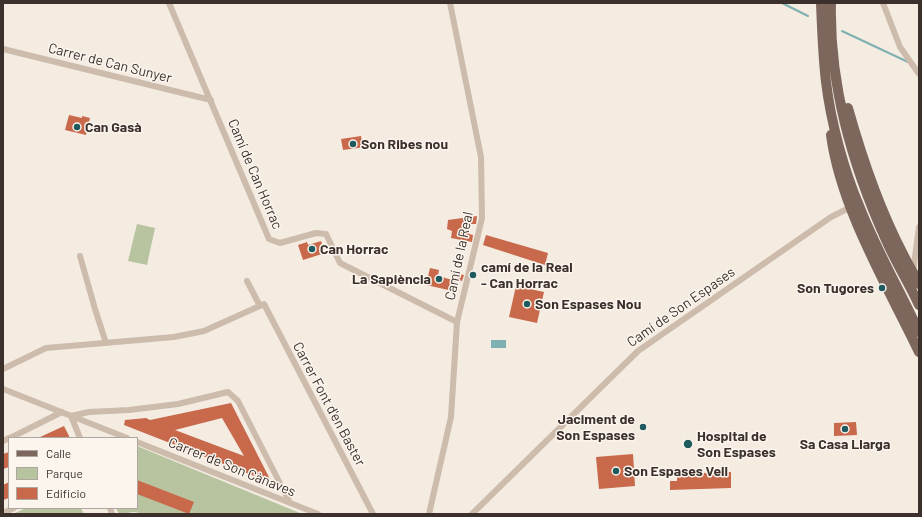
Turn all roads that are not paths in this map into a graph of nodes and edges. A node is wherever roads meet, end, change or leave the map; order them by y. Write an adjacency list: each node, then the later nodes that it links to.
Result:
1 (169, 3): 10 (street, Camí de Can Horrac)
2 (450, 3): 19 (street, Camí de la Real)
3 (821, 3): 9 (main road)
4 (831, 3): 7 (main road)
5 (883, 3): 8 (street)
6 (3, 49): 10 (street, Carrer de Can Sunyer)
7 (834, 53): 14 (main road); 18 (main road)
8 (919, 74)
9 (827, 84): 11 (main road); 20 (main road)
10 (211, 100): 19 (street, Camí de Can Horrac)
11 (851, 207): 22 (main road); 35 (street, Camí de Son Espases)
12 (919, 228): 14 (street)
13 (80, 256): 21 (street)
14 (913, 272): 16 (main road)
15 (247, 281): 17 (street, Carrer Font d'en Baster)
16 (919, 284)
17 (262, 305): 21 (street); 33 (street, Carrer Font d'en Baster)
18 (919, 305)
19 (457, 322): 34 (street, Camí de la Real)
20 (919, 332)
21 (106, 342): 23 (street)
22 (919, 352)
23 (3, 369)
24 (3, 389): 25 (street)
25 (62, 412): 26 (street); 27 (street)
26 (70, 416): 28 (street); 29 (street); 31 (street)
27 (12, 437)
28 (80, 437)
29 (124, 437)
30 (138, 442): 31 (street, Carrer de Son Cànaves)
31 (290, 503): 32 (street, Carrer de Son Cànaves)
32 (318, 514)
33 (373, 514)
34 (428, 514)
35 (472, 514)

